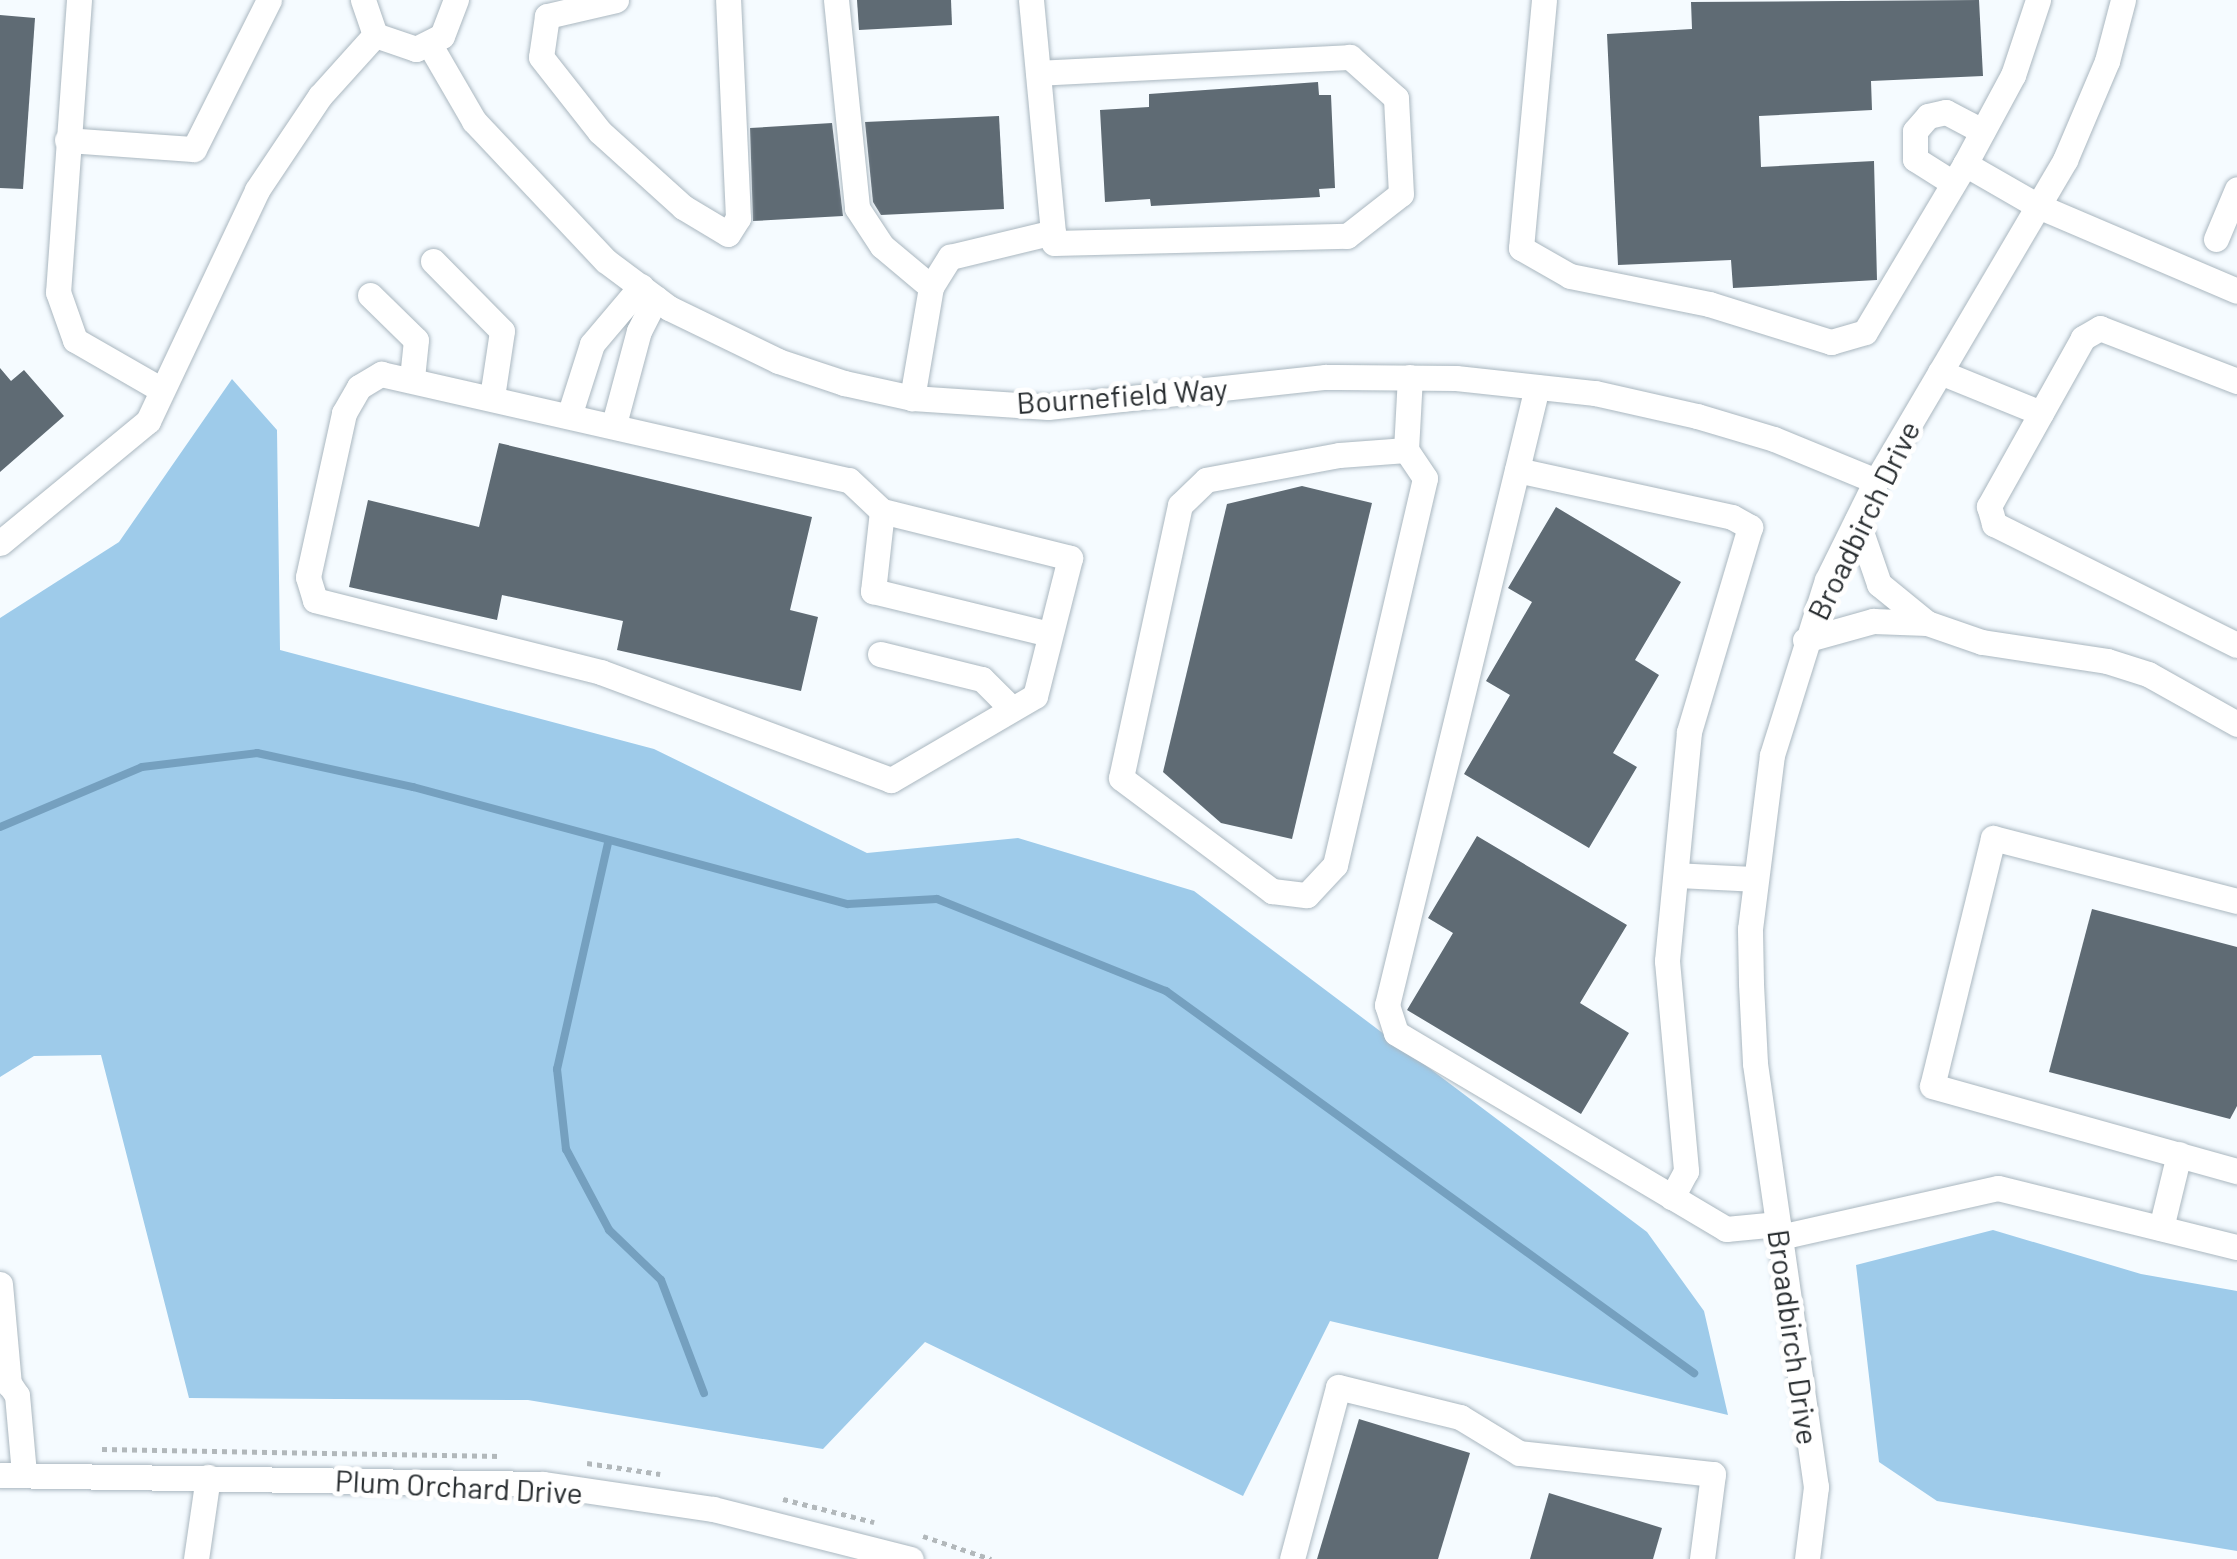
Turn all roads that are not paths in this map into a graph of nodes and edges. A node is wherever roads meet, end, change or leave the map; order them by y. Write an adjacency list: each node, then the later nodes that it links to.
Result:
1 (79, 0): 16 (street)
2 (269, 0): 16 (street)
3 (363, 0): 12 (street)
4 (456, 0): 13 (street)
5 (616, 0): 6 (street)
6 (728, 0)
7 (836, 0): 23 (street)
8 (1031, 0): 14 (street)
9 (1544, 0): 17 (street)
10 (2038, 0): 15 (street)
11 (2123, 0): 19 (street, Broadbirch Drive)
12 (375, 35): 13 (street); 32 (street)
13 (430, 45): 25 (street, Bournefield Way)
14 (1038, 73): 20 (street); 20 (street)
15 (1982, 132): 17 (street); 17 (street)
16 (66, 140): 32 (street)
17 (1959, 174): 19 (street)
18 (2237, 188): 21 (street)
19 (2038, 206): 24 (street); 27 (street, Broadbirch Drive)
20 (1053, 232): 23 (street)
21 (2216, 239)
22 (433, 261): 33 (street)
23 (931, 287): 34 (street)
24 (2237, 291)
25 (648, 292): 34 (street, Bournefield Way); 36 (street); 37 (street)
26 (370, 295): 29 (street)
27 (1940, 372): 35 (street); 40 (street, Broadbirch Drive)
28 (1410, 378): 31 (street, Bournefield Way); 34 (street, Bournefield Way); 38 (street)
29 (412, 379): 33 (street); 49 (street)
30 (2237, 381): 35 (street)
31 (1537, 386): 39 (street); 40 (street, Bournefield Way)
32 (162, 390): 43 (street)
33 (492, 397): 36 (street)
34 (912, 398)
35 (2041, 412): 47 (street)
36 (570, 413): 37 (street)
37 (614, 424): 41 (street)
38 (1406, 450): 38 (street)
39 (1517, 470): 51 (street); 56 (street)
40 (1876, 482): 42 (street, Broadbirch Drive)
41 (882, 510): 45 (street); 45 (street)
42 (1856, 520): 44 (street); 46 (street, Broadbirch Drive)
43 (0, 543)
44 (1926, 623): 46 (street); 50 (street)
45 (1050, 634): 49 (street)
46 (1805, 640): 52 (street, Broadbirch Drive)
47 (2237, 645)
48 (880, 654): 49 (street)
49 (1012, 709)
50 (2237, 724)
51 (1676, 874): 52 (street); 56 (street)
52 (1755, 879): 58 (street, Broadbirch Drive)
53 (2237, 902): 54 (street)
54 (2179, 1154): 55 (street); 57 (street)
55 (2237, 1171)
56 (1672, 1197): 58 (street)
57 (2161, 1228): 58 (street); 59 (street)
58 (1779, 1231): 69 (street, Broadbirch Drive)
59 (2237, 1247)
60 (0, 1284): 61 (street)
61 (5, 1377): 62 (street)
62 (12, 1474): 63 (street, Plum Orchard Drive)
63 (208, 1477): 64 (street, Plum Orchard Drive); 65 (street)
64 (882, 1554): 66 (street, Plum Orchard Drive)
65 (196, 1559)
66 (911, 1559)
67 (1292, 1559): 68 (street)
68 (1702, 1559)
69 (1807, 1559)

